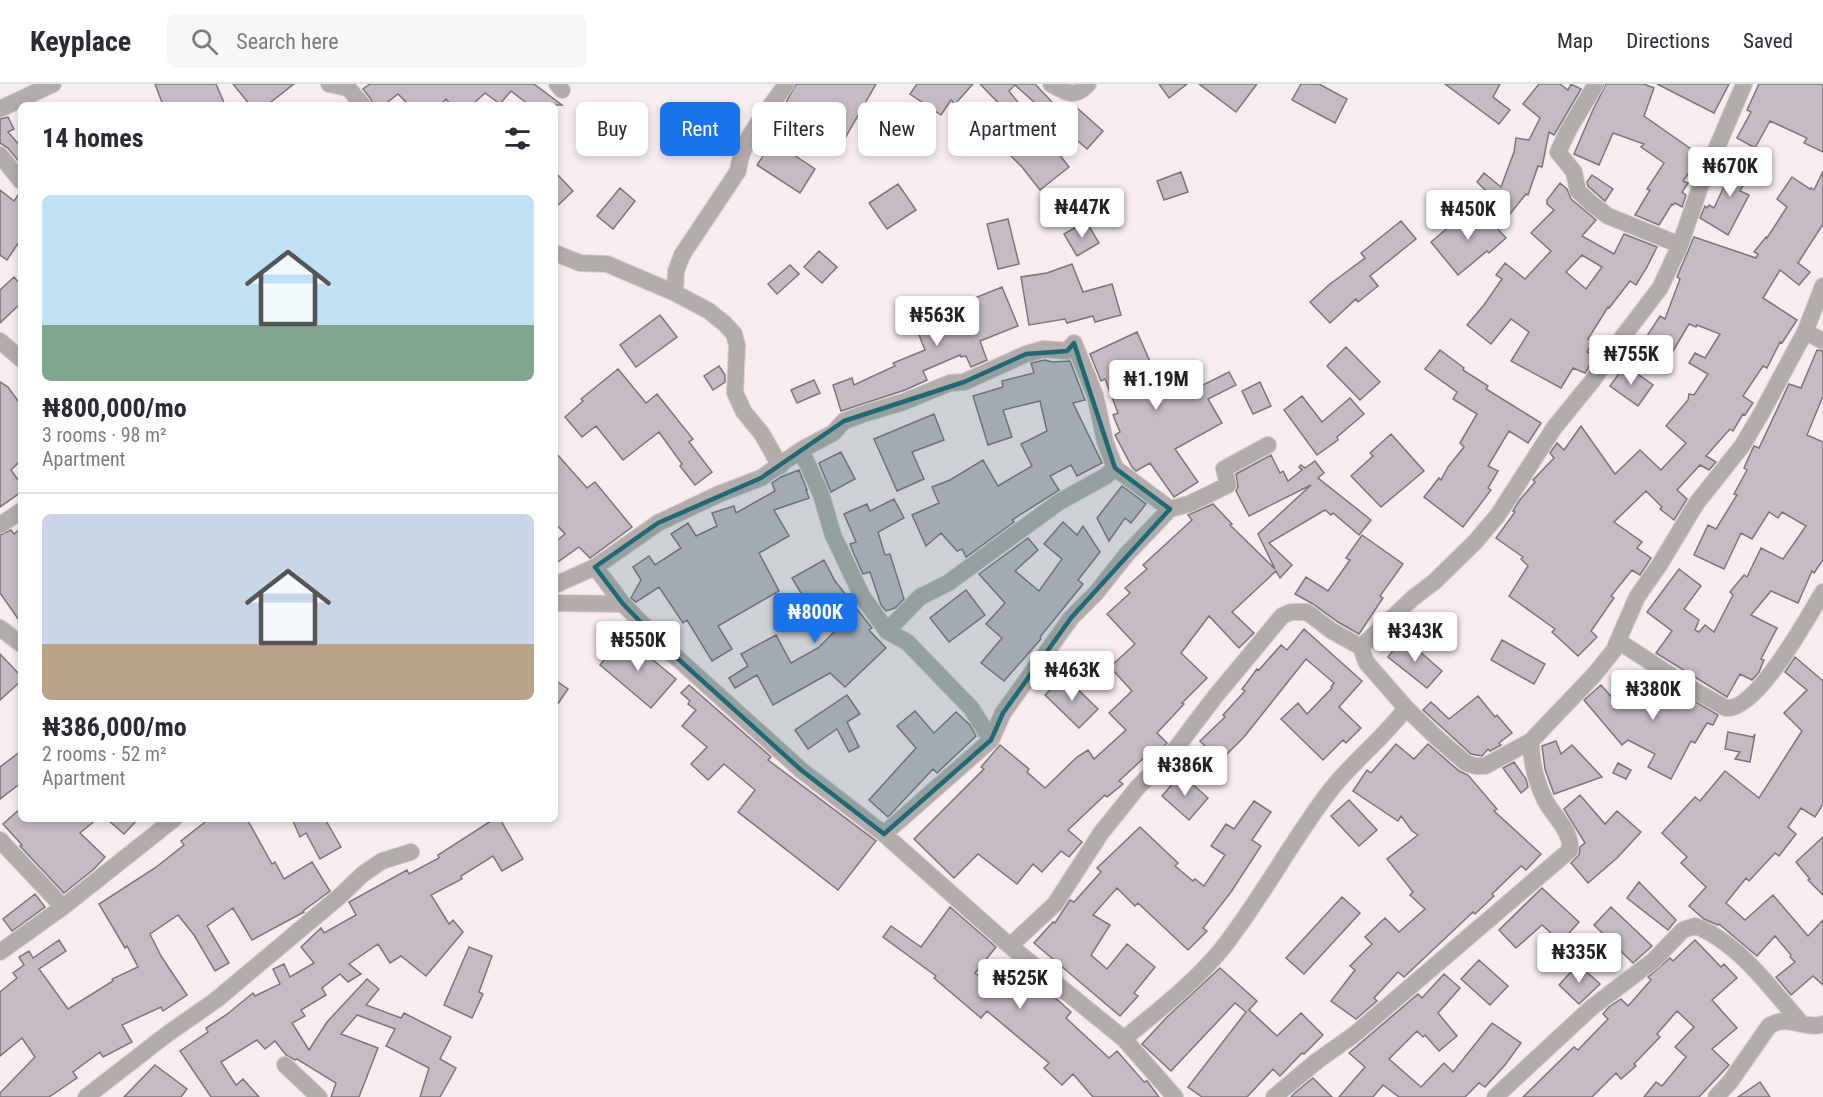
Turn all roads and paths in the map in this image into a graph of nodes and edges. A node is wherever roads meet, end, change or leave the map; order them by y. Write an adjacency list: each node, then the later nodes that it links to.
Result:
1 (53, 84): 9 (street)
2 (786, 84): 15 (street)
3 (1051, 84): 4 (street)
4 (1088, 84)
5 (1596, 84): 12 (street)
6 (1743, 84): 12 (street)
7 (335, 85): 8 (street)
8 (360, 102)
9 (0, 109)
10 (0, 155): 11 (street)
11 (18, 177)
12 (1680, 245): 36 (street)
13 (558, 254): 15 (street)
14 (1823, 286): 16 (street)
15 (675, 293): 22 (street)
16 (1805, 332): 18 (street); 34 (street)
17 (0, 341): 19 (street)
18 (1823, 341)
19 (18, 356)
20 (1268, 445): 24 (street)
21 (801, 450): 22 (street); 23 (street); 33 (street)
22 (780, 465): 27 (street)
23 (1115, 468): 24 (street); 33 (street)
24 (1170, 509): 38 (street)
25 (18, 513): 26 (street)
26 (0, 525)
27 (595, 567): 28 (street); 31 (street)
28 (558, 584)
29 (1823, 592): 34 (street)
30 (558, 603): 31 (street)
31 (622, 604): 41 (street)
32 (0, 628): 35 (street)
33 (887, 631): 38 (street)
34 (1618, 641): 39 (street)
35 (18, 642)
36 (1361, 647): 37 (street); 45 (street)
37 (1406, 708): 39 (street); 49 (street)
38 (991, 740): 41 (street)
39 (1532, 741): 54 (street)
40 (170, 822): 44 (street)
41 (884, 834): 45 (street)
42 (0, 840): 44 (street)
43 (411, 852): 51 (street)
44 (63, 907): 46 (street)
45 (1010, 946): 49 (street)
46 (0, 952)
47 (1801, 1023): 48 (street); 55 (street); 56 (street)
48 (1823, 1024)
49 (1124, 1039): 53 (street)
50 (285, 1065): 52 (street)
51 (90, 1096)
52 (319, 1097)
53 (1175, 1097)
54 (1274, 1097)
55 (1495, 1097)
56 (1716, 1097)

